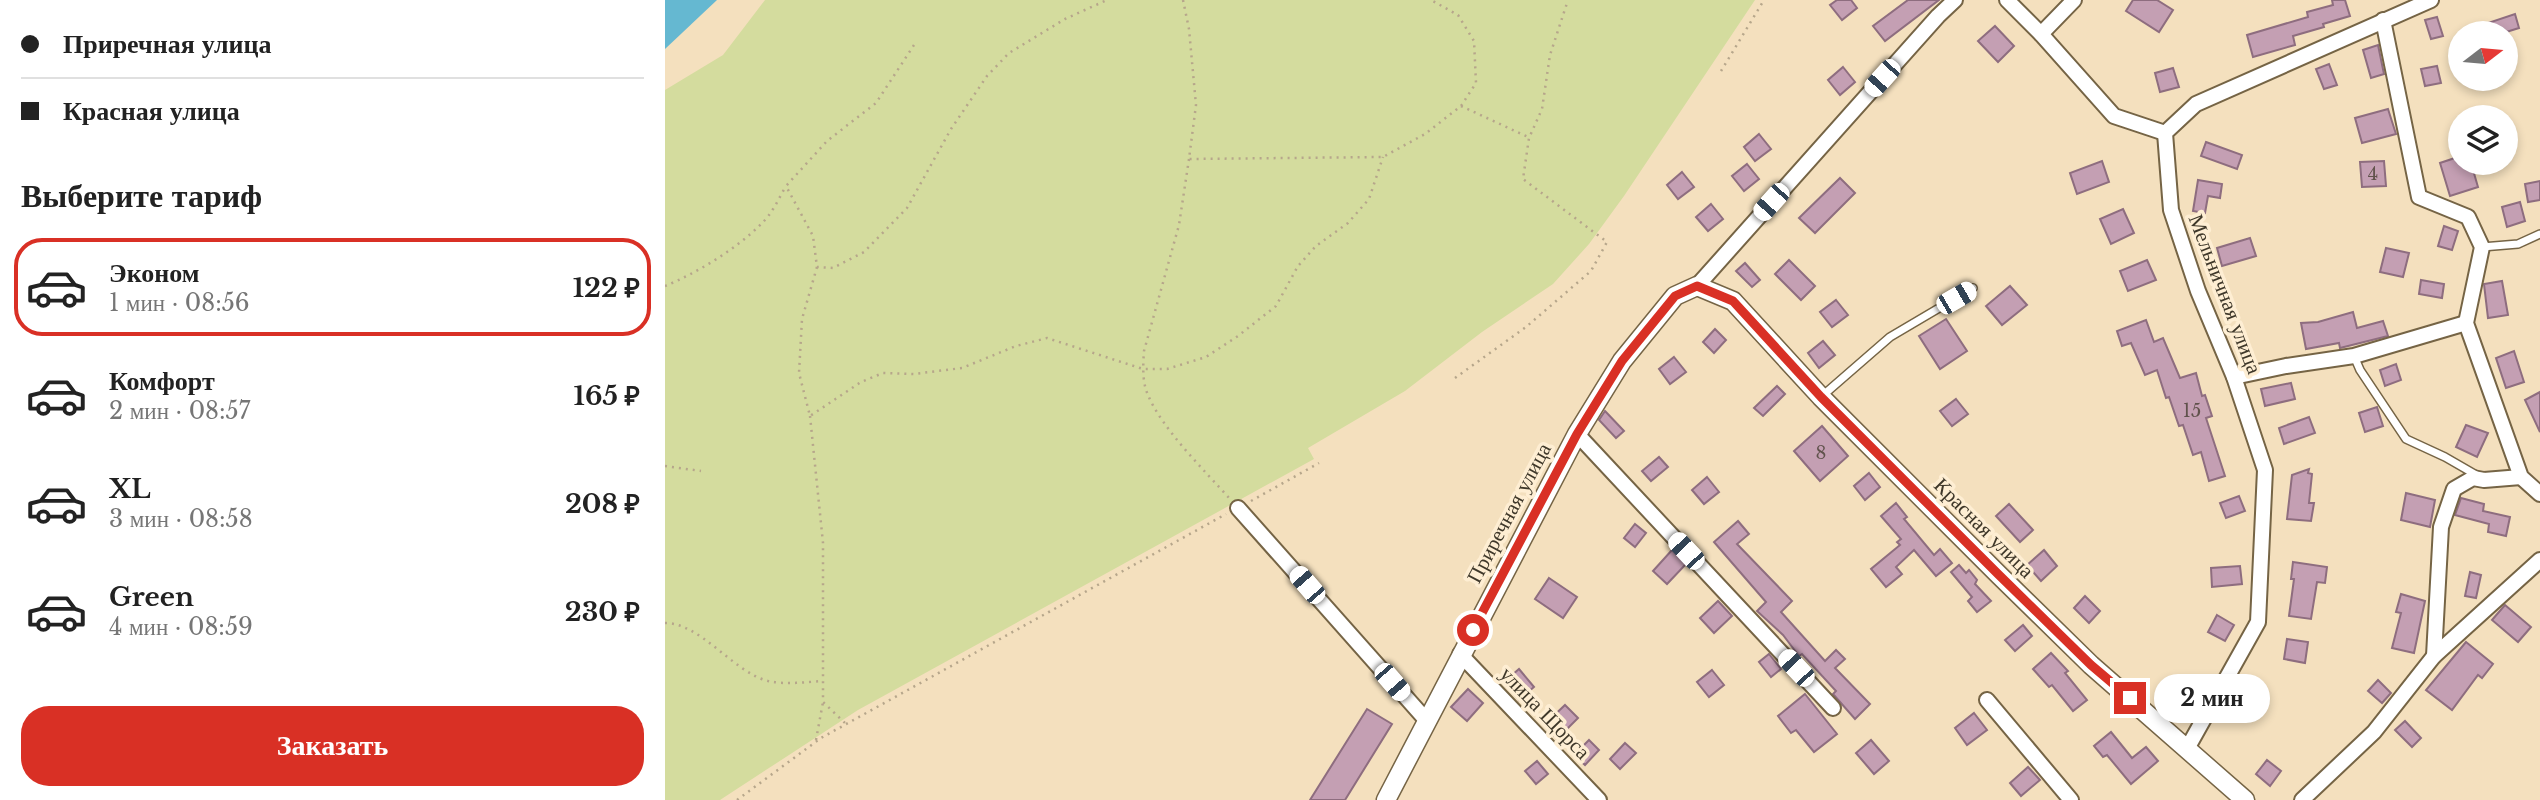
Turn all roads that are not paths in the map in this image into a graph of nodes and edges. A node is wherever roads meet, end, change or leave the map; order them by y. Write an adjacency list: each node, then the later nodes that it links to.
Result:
1 (1955, 0): 10 (street, Приречная улица)
2 (2007, 0): 6 (street)
3 (2074, 0): 6 (street)
4 (2431, 0): 5 (street)
5 (2383, 20): 7 (street); 9 (street)
6 (2041, 34): 7 (street)
7 (2165, 133): 14 (street, Мельничная улица)
8 (2540, 234): 9 (lane)
9 (2482, 247): 12 (street)
10 (1697, 286): 15 (street, Красная улица); 16 (street, Приречная улица)
11 (1973, 288): 15 (lane)
12 (2466, 323): 13 (street); 17 (street)
13 (2354, 356): 14 (street); 18 (lane)
14 (2234, 377): 27 (street, Мельничная улица)
15 (1821, 397): 27 (street, Красная улица)
16 (1577, 434): 22 (street, Приречная улица); 25 (street, Приречная улица)
17 (2521, 477): 18 (street); 19 (street)
18 (2484, 481): 23 (street)
19 (2540, 494)
20 (1238, 508): 26 (street)
21 (2540, 560): 23 (street)
22 (1460, 654): 26 (street, Приречная улица); 29 (street, улица Щорса)
23 (2434, 656): 32 (street)
24 (1987, 700): 30 (street)
25 (1833, 708)
26 (1426, 721): 28 (street, Приречная улица)
27 (2188, 747): 31 (street, Красная улица)
28 (1387, 800)
29 (1599, 800)
30 (2071, 800)
31 (2245, 800)
32 (2302, 800)

